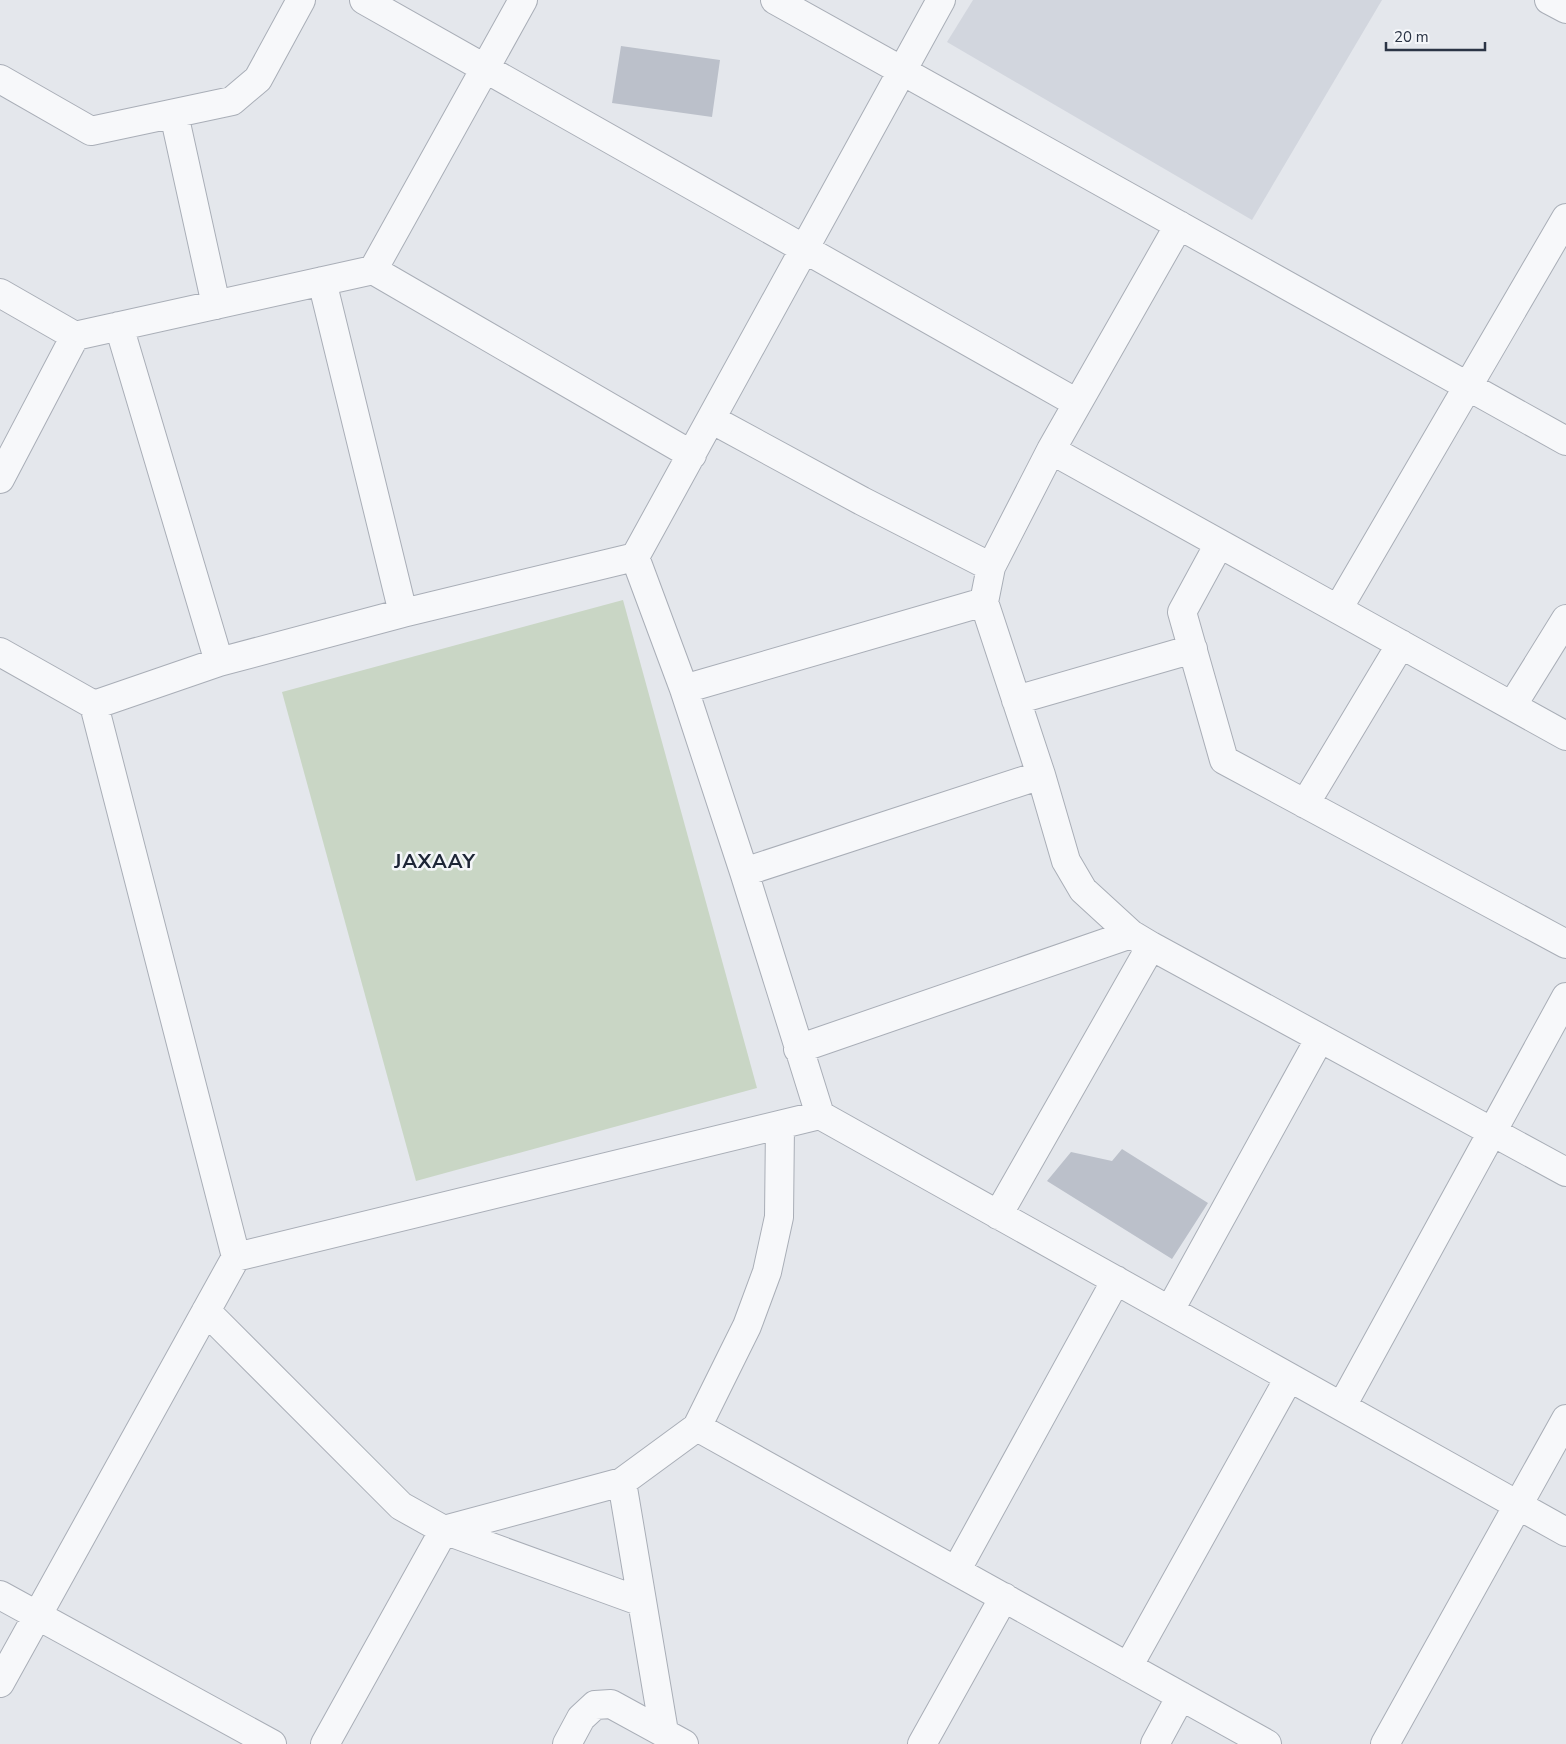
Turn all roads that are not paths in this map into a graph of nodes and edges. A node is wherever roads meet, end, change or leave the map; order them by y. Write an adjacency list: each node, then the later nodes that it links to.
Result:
1 (301, 0): 11 (street)
2 (364, 0): 8 (street)
3 (523, 0): 8 (street)
4 (775, 0): 9 (street)
5 (941, 0): 9 (street)
6 (1550, 0): 7 (street)
7 (1566, 9)
8 (485, 69): 14 (street); 15 (street)
9 (902, 71): 13 (street); 14 (street)
10 (0, 79): 11 (street)
11 (174, 114): 18 (street)
12 (1566, 218): 21 (street)
13 (1179, 225): 21 (street); 22 (street)
14 (804, 249): 22 (street); 23 (street)
15 (373, 270): 16 (street); 26 (street)
16 (322, 281): 18 (street); 33 (street)
17 (0, 293): 20 (street)
18 (216, 305): 19 (street)
19 (119, 326): 20 (street); 38 (street)
20 (75, 336): 27 (street)
21 (1468, 386): 24 (street); 32 (street)
22 (1077, 403): 25 (street)
23 (711, 419): 26 (street); 30 (street)
24 (1566, 441)
25 (1051, 450): 28 (street); 30 (street)
26 (692, 455): 29 (street)
27 (0, 478)
28 (1219, 544): 32 (street); 36 (street)
29 (635, 557): 33 (street); 39 (street)
30 (991, 567): 31 (street)
31 (984, 602): 39 (street); 40 (street)
32 (1338, 609): 35 (street)
33 (403, 613): 38 (street)
34 (1566, 619): 42 (street)
35 (1401, 644): 42 (street); 45 (street)
36 (1193, 649): 40 (street); 45 (street)
37 (0, 652): 41 (street)
38 (219, 662): 41 (street)
39 (684, 689): 46 (street)
40 (1016, 700): 44 (street)
41 (94, 704): 57 (street)
42 (1512, 706): 43 (street)
43 (1566, 736)
44 (1041, 775): 46 (street); 47 (street)
45 (1305, 804): 48 (street)
46 (744, 872): 51 (street)
47 (1141, 940): 50 (street); 51 (street); 56 (street)
48 (1566, 944)
49 (1566, 998): 54 (street)
50 (1320, 1038): 54 (street); 59 (street)
51 (798, 1050): 52 (street)
52 (820, 1114): 53 (street); 56 (street)
53 (780, 1125): 57 (street); 64 (street)
54 (1492, 1132): 55 (street); 62 (street)
55 (1566, 1172)
56 (998, 1215): 58 (street)
57 (236, 1257): 60 (street)
58 (1116, 1280): 59 (street); 69 (street)
59 (1170, 1310): 61 (street)
60 (206, 1311): 67 (street); 73 (street)
61 (1289, 1378): 62 (street); 74 (street)
62 (1342, 1406): 66 (street)
63 (1566, 1419): 66 (street)
64 (697, 1427): 65 (street); 69 (street)
65 (622, 1482): 67 (street); 72 (street)
66 (1518, 1506): 68 (street); 84 (street)
67 (444, 1530): 72 (street); 79 (street)
68 (1566, 1532)
69 (956, 1570): 71 (street)
70 (0, 1595): 73 (street)
71 (1004, 1597): 74 (street); 81 (street)
72 (642, 1602): 77 (street)
73 (37, 1615): 75 (street); 78 (street)
74 (1128, 1667): 76 (street)
75 (0, 1683)
76 (1182, 1696): 82 (street); 83 (street)
77 (674, 1738): 80 (street)
78 (272, 1744)
79 (325, 1744)
80 (567, 1744)
81 (922, 1744)
82 (1155, 1744)
83 (1267, 1744)
84 (1385, 1744)

